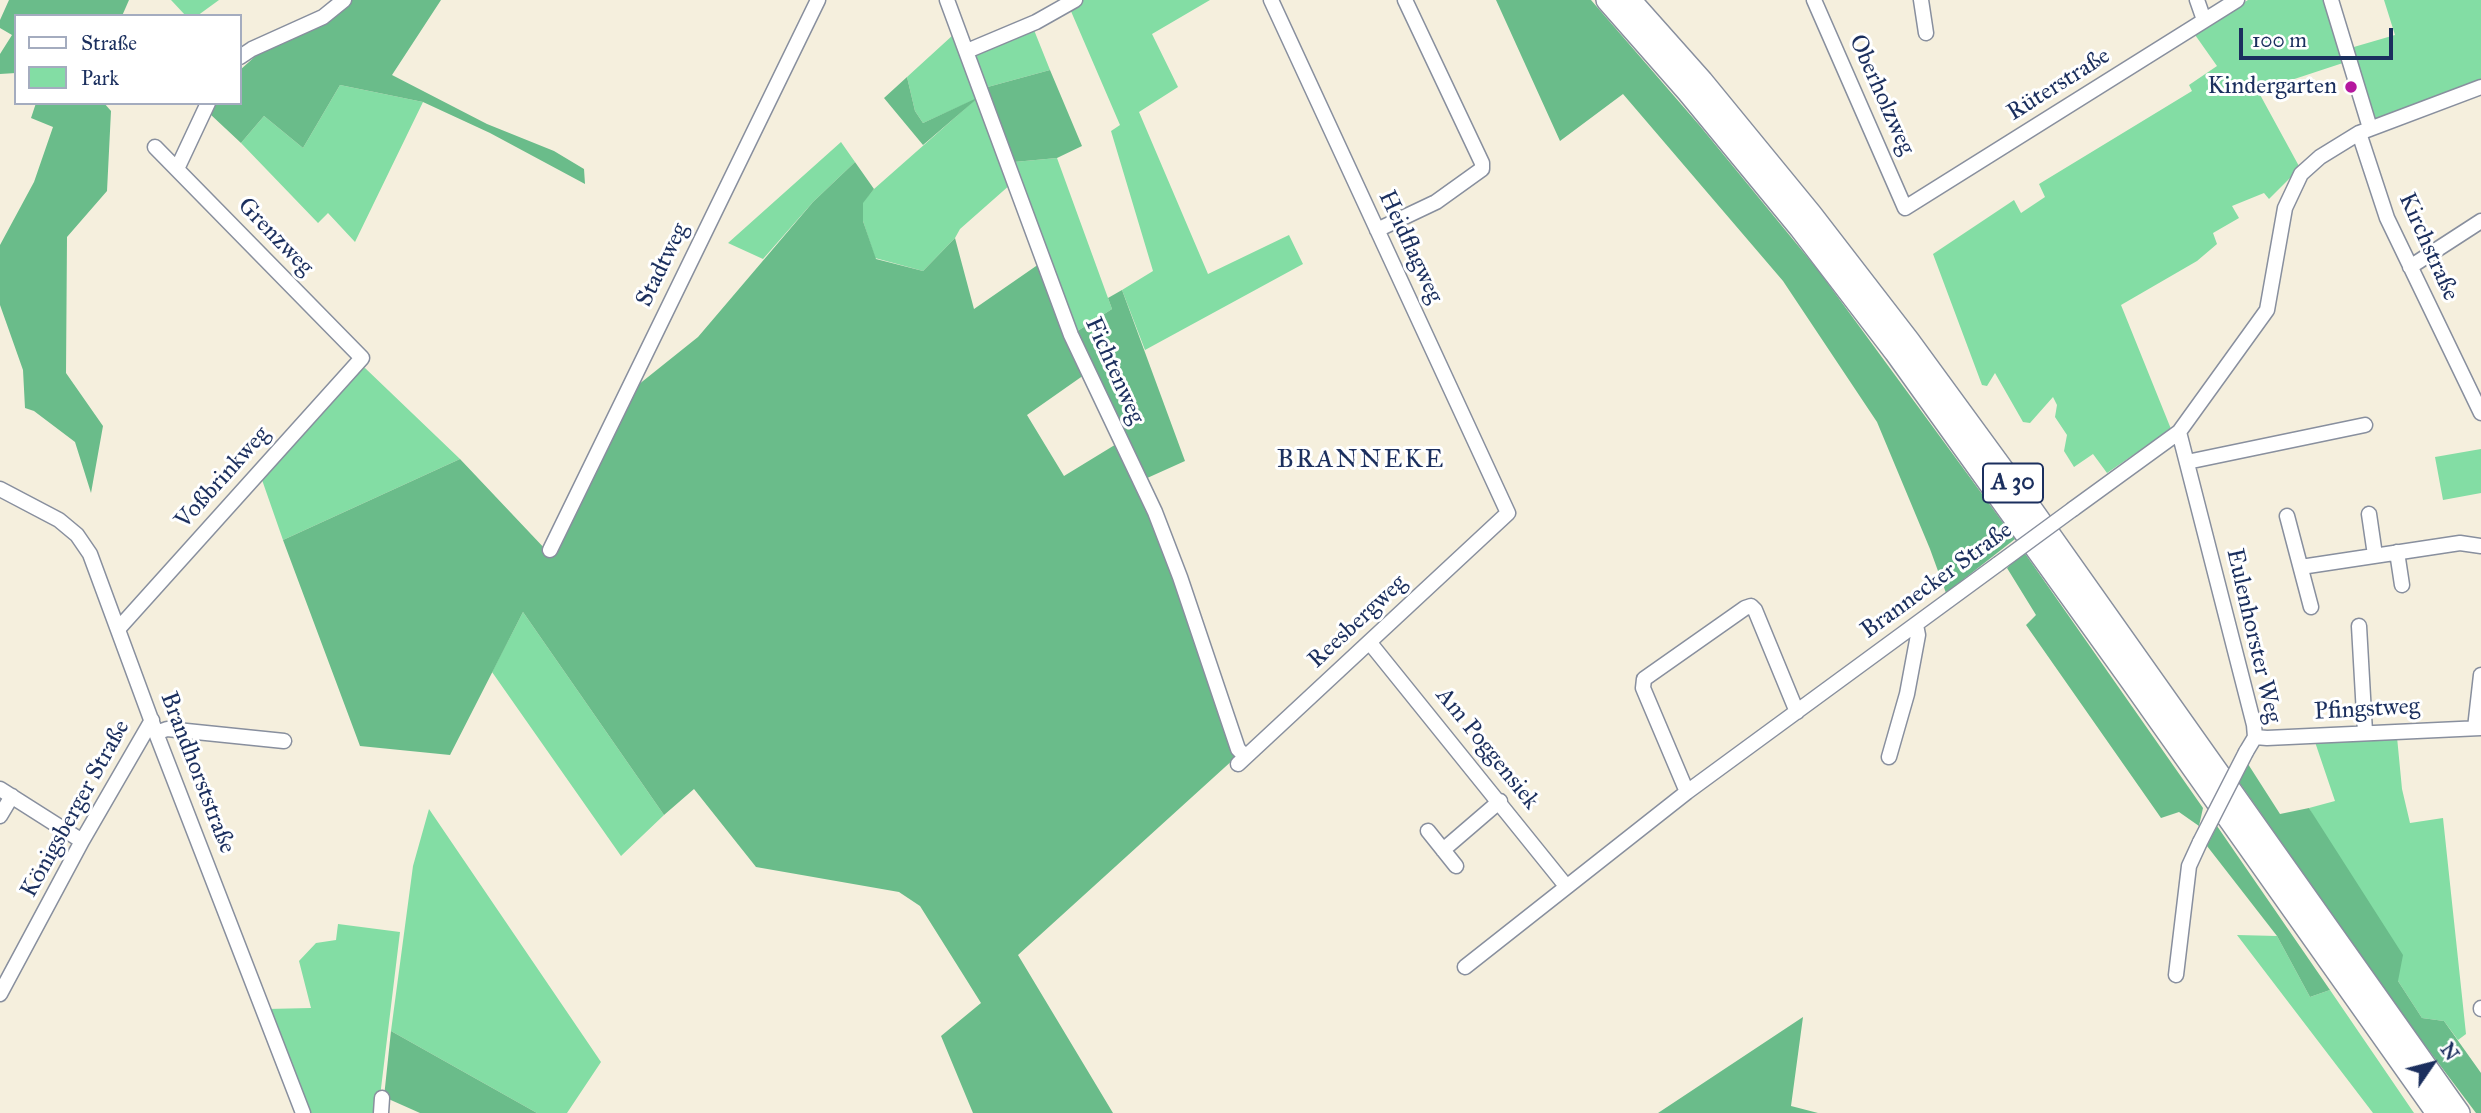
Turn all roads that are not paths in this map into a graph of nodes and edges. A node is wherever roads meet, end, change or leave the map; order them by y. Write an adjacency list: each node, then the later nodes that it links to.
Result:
1 (344, 0): 17 (street)
2 (818, 0): 37 (street, Stadtweg)
3 (947, 0): 16 (street, Fichtenweg)
4 (1075, 0): 16 (street)
5 (1271, 0): 25 (street, Heidflagweg)
6 (1405, 0): 25 (street)
7 (1607, 0): 69 (highway, A 30)
8 (1630, 0): 70 (highway, A 30)
9 (1814, 0): 23 (street, Oberholzweg)
10 (1921, 0): 15 (street)
11 (2197, 0): 14 (street)
12 (2237, 0): 14 (street, Rüterstraße)
13 (2331, 0): 20 (street, Kirchstraße)
14 (2204, 20): 23 (street, Rüterstraße)
15 (1926, 33)
16 (967, 51): 55 (street, Fichtenweg)
17 (242, 56)
18 (2481, 87): 20 (street, Brannecker Straße)
19 (207, 105): 22 (street)
20 (2364, 131): 26 (street, Kirchstraße); 30 (street, Brannecker Straße)
21 (155, 147): 22 (street, Grenzweg)
22 (177, 169): 27 (street, Grenzweg)
23 (1905, 208)
24 (2481, 221): 26 (street)
25 (1377, 230): 33 (street, Heidflagweg)
26 (2410, 267): 28 (street, Kirchstraße)
27 (362, 358): 45 (street, Voßbrinkweg)
28 (2481, 413)
29 (2365, 425): 31 (street)
30 (2179, 432): 31 (street, Eulenhorster Weg); 43 (street, Brannecker Straße, bridge)
31 (2187, 462): 52 (street, Eulenhorster Weg)
32 (0, 489): 45 (street, Brandhorststraße)
33 (1508, 513): 46 (street, Reesbergweg)
34 (2369, 514): 39 (street)
35 (2287, 516): 40 (street)
36 (2481, 546): 38 (street)
37 (550, 550)
38 (2397, 552): 39 (street); 41 (street)
39 (2375, 555): 40 (street)
40 (2301, 567): 42 (street)
41 (2402, 585)
42 (2311, 607)
43 (1916, 625): 48 (street, Brannecker Straße); 54 (street)
44 (2360, 626): 51 (street)
45 (119, 628): 49 (street, Brandhorststraße)
46 (1370, 643): 55 (street, Reesbergweg); 58 (street, Am Poggensiek)
47 (2481, 675): 50 (street)
48 (1797, 712): 56 (street, Brannecker Straße); 56 (street)
49 (154, 727): 53 (street); 61 (street, Königsberger Straße); 68 (street, Brandhorststraße)
50 (2478, 728): 51 (street, Pfingstweg)
51 (2365, 732): 52 (street, Pfingstweg)
52 (2255, 737): 66 (street, Eulenhorster Weg, bridge)
53 (284, 741)
54 (1889, 757)
55 (1242, 760)
56 (1687, 792): 64 (street, Brannecker Straße)
57 (6, 793): 59 (street); 61 (street)
58 (1500, 801): 62 (street); 64 (street, Am Poggensiek)
59 (0, 816)
60 (1428, 831): 62 (street)
61 (82, 841): 67 (street, Königsberger Straße)
62 (1443, 850): 63 (street)
63 (1456, 866)
64 (1566, 886): 65 (street, Brannecker Straße)
65 (1465, 967)
66 (2176, 975)
67 (0, 994)
68 (303, 1113)
69 (2437, 1113)
70 (2459, 1113)

